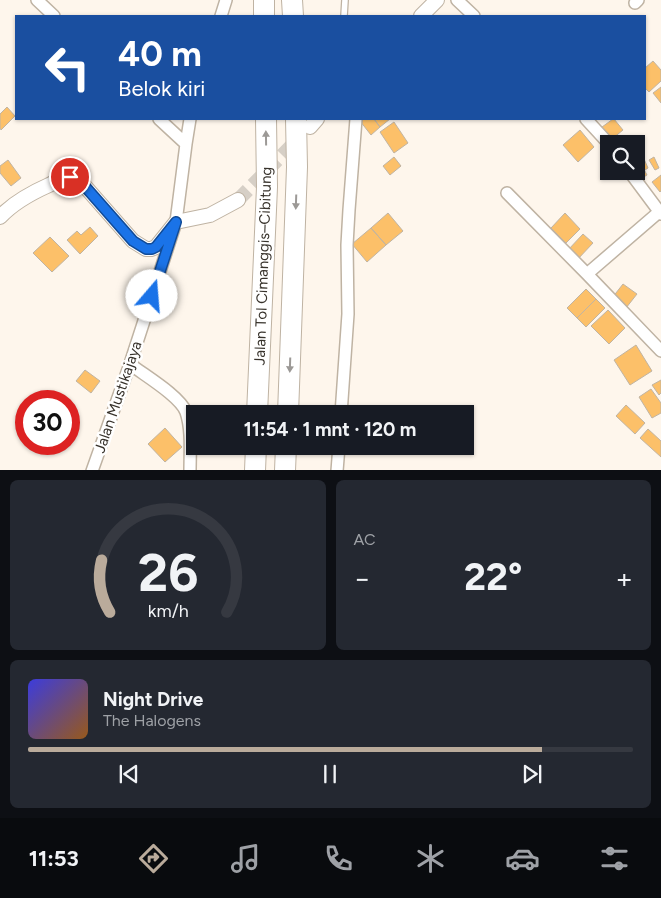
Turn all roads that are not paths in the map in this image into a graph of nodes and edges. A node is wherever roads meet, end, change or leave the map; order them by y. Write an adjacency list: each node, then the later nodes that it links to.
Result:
1 (37, 0): 8 (street)
2 (226, 0): 9 (street)
3 (264, 0): 10 (highway)
4 (292, 0): 11 (highway)
5 (345, 0): 12 (lane)
6 (437, 0): 13 (street)
7 (457, 0): 14 (street)
8 (53, 15)
9 (221, 15)
10 (264, 15)
11 (293, 15)
12 (344, 15)
13 (422, 15)
14 (473, 15)
15 (160, 120): 22 (street)
16 (190, 120): 22 (street, Jalan Mustikajaya)
17 (266, 120): 32 (highway, Jalan Tol Cimanggis–Cibitung, one-way to 17)
18 (356, 120): 34 (street)
19 (587, 120): 21 (street)
20 (308, 122): 33 (highway, Jalan Tol Cimanggis–Cibitung, one-way to 33)
21 (601, 135)
22 (186, 144): 28 (street, Jalan Mustikajaya)
23 (636, 180): 26 (street)
24 (507, 193): 29 (street)
25 (238, 200): 28 (street)
26 (660, 213): 29 (street)
27 (0, 217): 28 (street)
28 (176, 222): 31 (street, Jalan Mustikajaya)
29 (588, 274): 30 (street)
30 (661, 351)
31 (130, 364): 38 (street, Jalan Mustikajaya); 39 (street)
32 (257, 405)
33 (288, 405)
34 (342, 405)
35 (256, 455): 40 (highway)
36 (286, 455): 41 (highway)
37 (339, 455): 42 (street)
38 (92, 470)
39 (190, 470)
40 (255, 470)
41 (286, 470)
42 (338, 470)

